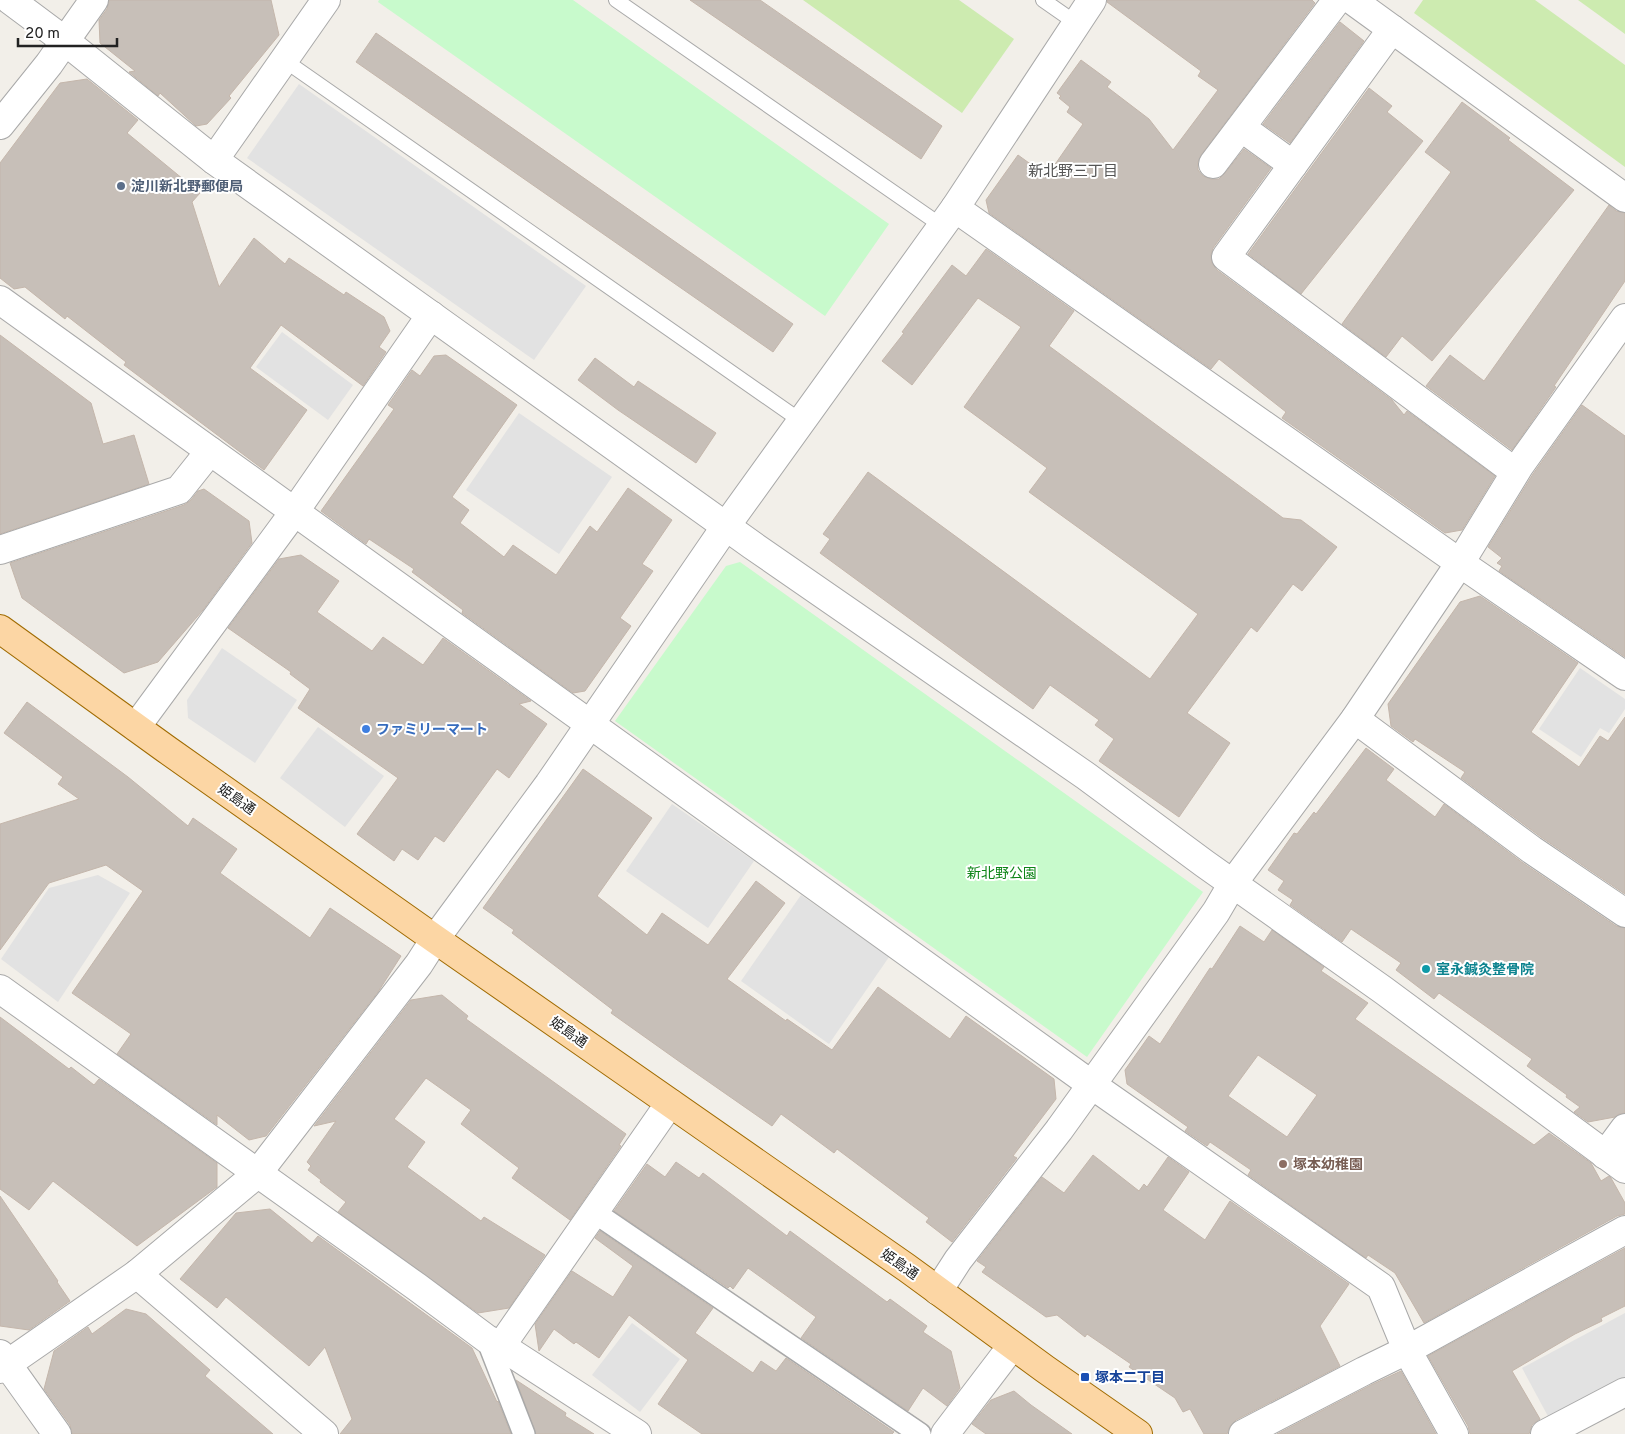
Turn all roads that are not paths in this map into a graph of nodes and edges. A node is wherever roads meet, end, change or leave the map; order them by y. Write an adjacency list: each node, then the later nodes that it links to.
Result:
1 (10, 0): 11 (street)
2 (94, 0): 11 (street)
3 (326, 0): 12 (street)
4 (616, 0): 19 (lane)
5 (1042, 0): 9 (lane)
6 (1092, 0): 9 (street)
7 (1337, 0): 14 (street)
8 (1352, 0): 10 (street)
9 (1076, 23): 19 (street)
10 (1392, 29): 17 (street); 18 (street)
11 (65, 41): 13 (street); 15 (street)
12 (284, 60): 15 (street); 23 (lane)
13 (0, 125)
14 (1242, 128): 16 (street); 17 (street)
15 (214, 160): 21 (street)
16 (1213, 164)
17 (1293, 165): 25 (street)
18 (1625, 198)
19 (949, 217): 23 (street); 29 (street)
20 (0, 300): 24 (street)
21 (431, 315): 26 (street); 27 (street)
22 (1625, 318): 25 (street)
23 (801, 421): 27 (street)
24 (210, 451): 26 (street); 28 (street)
25 (1515, 472): 29 (street)
26 (294, 511): 33 (street); 34 (street)
27 (726, 526): 33 (street); 35 (street)
28 (0, 550)
29 (1460, 562): 31 (street); 32 (street)
30 (0, 629): 34 (main road, 姫島通)
31 (1625, 676)
32 (1355, 719): 35 (street); 36 (street)
33 (590, 723): 37 (street); 39 (street)
34 (136, 727): 37 (main road, 姫島通)
35 (1233, 883): 39 (street); 42 (street)
36 (1625, 913)
37 (435, 939): 40 (main road, 姫島通); 43 (street)
38 (0, 989): 43 (street)
39 (1092, 1085): 47 (street); 50 (street)
40 (670, 1103): 44 (street); 47 (main road, 姫島通)
41 (1625, 1128): 42 (street)
42 (1615, 1162)
43 (257, 1174): 46 (street); 48 (street)
44 (594, 1212): 48 (street); 57 (street)
45 (1625, 1230): 50 (street)
46 (137, 1274): 51 (street); 54 (street)
47 (938, 1291): 49 (main road, 姫島通)
48 (494, 1343): 55 (street); 56 (street)
49 (1012, 1346): 58 (street); 59 (main road, 姫島通)
50 (1407, 1350): 60 (street); 61 (street)
51 (2, 1363): 53 (street)
52 (1625, 1392): 62 (street)
53 (57, 1434)
54 (324, 1434)
55 (524, 1434)
56 (637, 1434)
57 (920, 1434)
58 (945, 1434)
59 (1138, 1434)
60 (1243, 1434)
61 (1454, 1434)
62 (1545, 1434)

